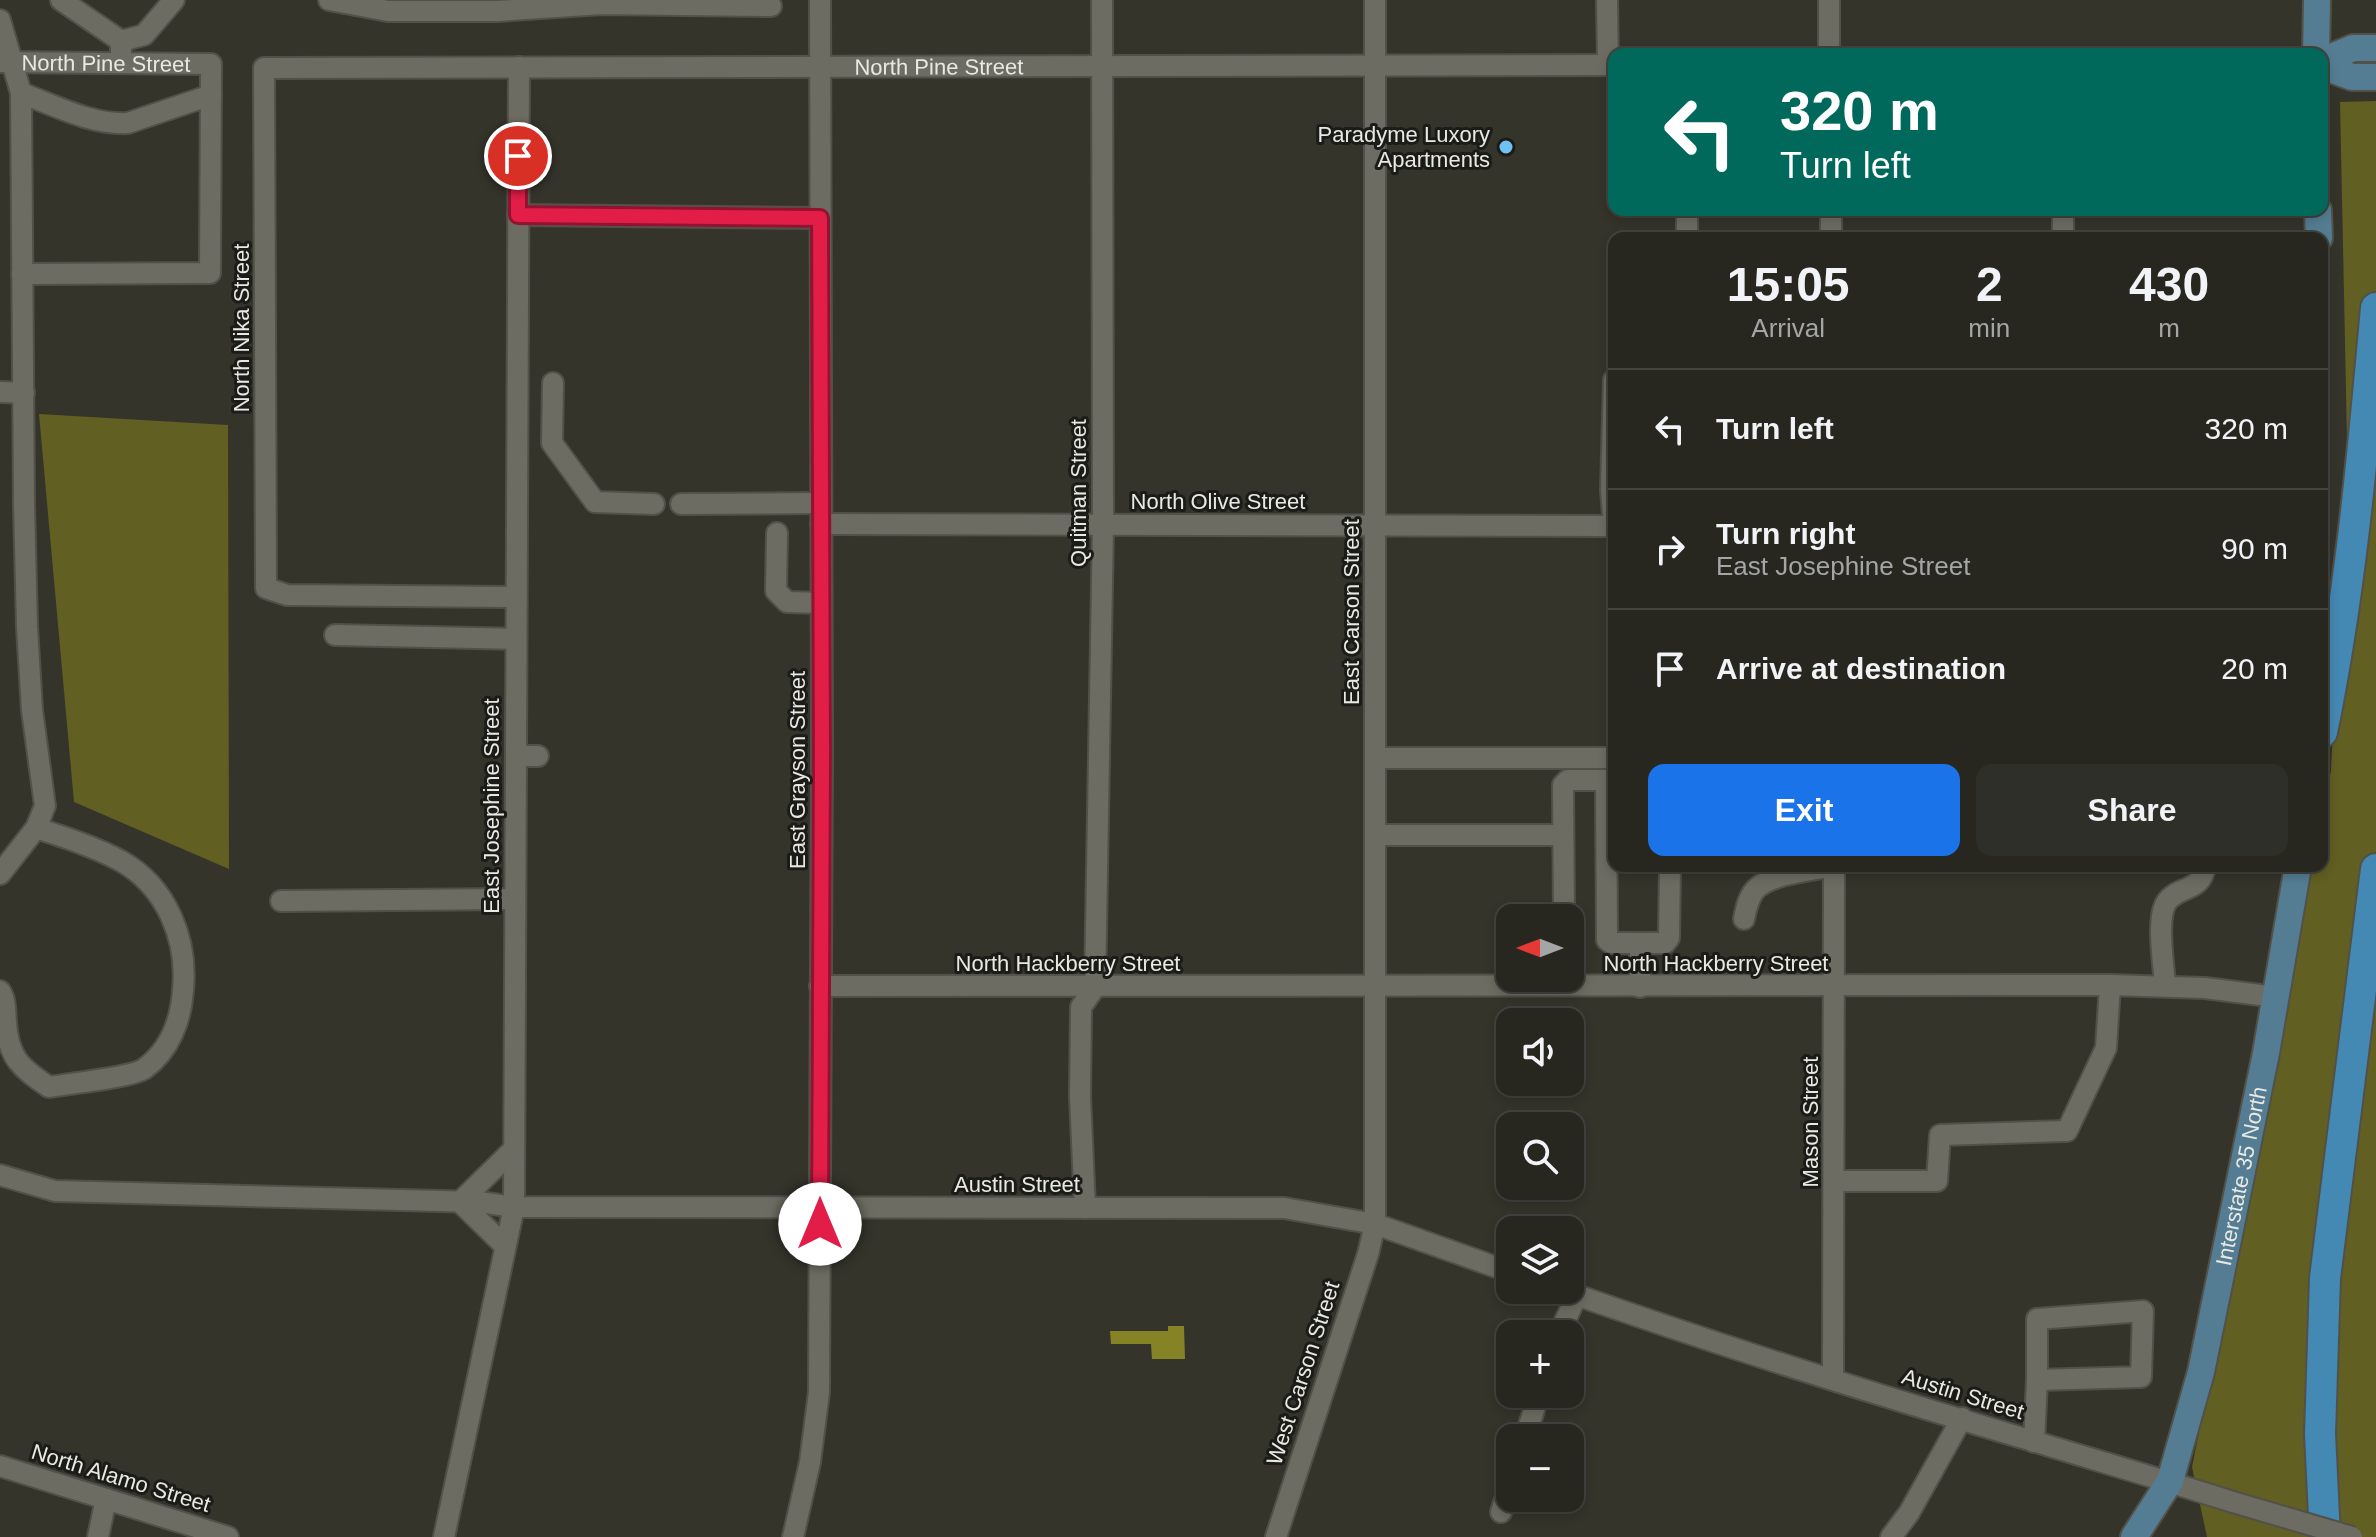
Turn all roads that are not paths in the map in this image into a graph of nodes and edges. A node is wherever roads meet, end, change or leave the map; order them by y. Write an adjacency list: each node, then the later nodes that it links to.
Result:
1 (61, 0): 12 (street)
2 (174, 0): 12 (street)
3 (329, 0): 10 (street)
4 (820, 0): 25 (street, East Grayson Street)
5 (1102, 0): 22 (street, Quitman Street)
6 (1375, 0): 23 (street, East Carson Street)
7 (1607, 0): 13 (street)
8 (1829, 0): 14 (street)
9 (2317, 0): 15 (main road)
10 (771, 6)
11 (0, 20): 18 (street)
12 (121, 41): 19 (street)
13 (1610, 48)
14 (1829, 48)
15 (2316, 48)
16 (2364, 48): 17 (main road)
17 (2328, 61)
18 (6, 62): 19 (street, North Pine Street); 28 (street)
19 (121, 63): 29 (street, North Pine Street)
20 (1608, 65): 23 (street, North Pine Street)
21 (2328, 65): 27 (main road)
22 (1103, 66): 23 (street, North Pine Street); 25 (street, North Pine Street); 43 (street, Quitman Street)
23 (1375, 66): 44 (street, East Carson Street)
24 (519, 67): 25 (street, North Pine Street); 26 (street, North Pine Street); 30 (street, East Josephine Street)
25 (820, 67): 31 (street, East Grayson Street)
26 (264, 68): 47 (street, North Nika Street)
27 (2364, 77)
28 (21, 93): 29 (street); 32 (street)
29 (211, 95): 32 (street)
30 (518, 215): 31 (street); 37 (street, East Josephine Street)
31 (820, 218): 39 (street, East Grayson Street)
32 (22, 274): 36 (street)
33 (2376, 308): 51 (highway)
34 (553, 383): 38 (street)
35 (0, 392): 36 (street)
36 (24, 393): 57 (street)
37 (517, 410): 38 (street); 47 (street, East Josephine Street)
38 (553, 411): 40 (street)
39 (821, 503): 41 (street); 42 (street, East Grayson Street)
40 (654, 504)
41 (681, 504)
42 (821, 524): 43 (street, North Olive Street); 48 (street, East Grayson Street)
43 (1103, 524): 44 (street, North Olive Street); 79 (street, Quitman Street)
44 (1375, 526): 45 (street, North Olive Street); 54 (street, East Carson Street)
45 (1608, 526)
46 (777, 533): 48 (street)
47 (516, 597): 50 (street, East Josephine Street)
48 (821, 603): 76 (street, East Grayson Street)
49 (335, 635): 50 (street)
50 (516, 639): 52 (street, East Josephine Street)
51 (2328, 702)
52 (516, 756): 53 (street); 68 (street, East Josephine Street)
53 (538, 756)
54 (1375, 758): 55 (street); 58 (street, East Carson Street)
55 (1608, 758)
56 (1608, 780): 59 (street)
57 (36, 828): 67 (street); 82 (street)
58 (1375, 835): 59 (street); 77 (street, East Carson Street)
59 (1563, 835): 70 (street)
60 (2376, 869): 109 (highway)
61 (1608, 872): 72 (street)
62 (1670, 872): 72 (street)
63 (1803, 872): 71 (street)
64 (1834, 872): 81 (street, Mason Street)
65 (2204, 872): 78 (street)
66 (2297, 872): 83 (main road, Interstate 35 North)
67 (0, 874)
68 (515, 899): 69 (street); 84 (street, East Josephine Street)
69 (281, 901)
70 (1564, 904)
71 (1744, 919)
72 (1640, 943): 80 (street)
73 (1496, 983): 77 (street, North Hackberry Street)
74 (1584, 983): 80 (street, North Hackberry Street)
75 (2110, 985): 78 (street, North Hackberry Street); 81 (street, North Hackberry Street); 86 (street)
76 (820, 986): 79 (street, North Hackberry Street); 89 (street, East Grayson Street)
77 (1375, 986): 79 (street, North Hackberry Street); 91 (street, East Carson Street)
78 (2165, 986): 83 (street, North Hackberry Street)
79 (1095, 987): 90 (street)
80 (1640, 987): 81 (street, North Hackberry Street)
81 (1834, 987): 86 (street, Mason Street)
82 (2, 994)
83 (2276, 997): 100 (main road, Interstate 35 North)
84 (514, 1149): 87 (street); 88 (street, East Josephine Street)
85 (0, 1175): 87 (street, Austin Street)
86 (1834, 1181): 95 (street, Mason Street)
87 (460, 1202): 88 (street, Austin Street); 92 (street)
88 (514, 1207): 89 (street, Austin Street); 92 (street, East Josephine Street)
89 (820, 1207): 90 (street, Austin Street); 105 (street, East Grayson Street)
90 (1085, 1208): 91 (street, Austin Street)
91 (1375, 1224): 93 (street, Austin Street); 106 (street, West Carson Street)
92 (505, 1246): 104 (street, East Josephine Street)
93 (1496, 1267)
94 (1584, 1298): 95 (street, Austin Street)
95 (1833, 1379): 97 (street, Austin Street)
96 (2037, 1380): 96 (street); 98 (street)
97 (1962, 1418): 98 (street, Austin Street); 107 (street)
98 (2034, 1442): 100 (street, Austin Street)
99 (0, 1466): 101 (street, North Alamo Street)
100 (2170, 1481): 108 (main road, Interstate 35 North); 110 (street, Austin Street, bridge)
101 (106, 1499): 102 (street); 103 (street, North Alamo Street)
102 (98, 1537)
103 (228, 1537)
104 (444, 1537)
105 (793, 1537)
106 (1276, 1537)
107 (1891, 1537)
108 (2134, 1537)
109 (2325, 1537)
110 (2352, 1537)

